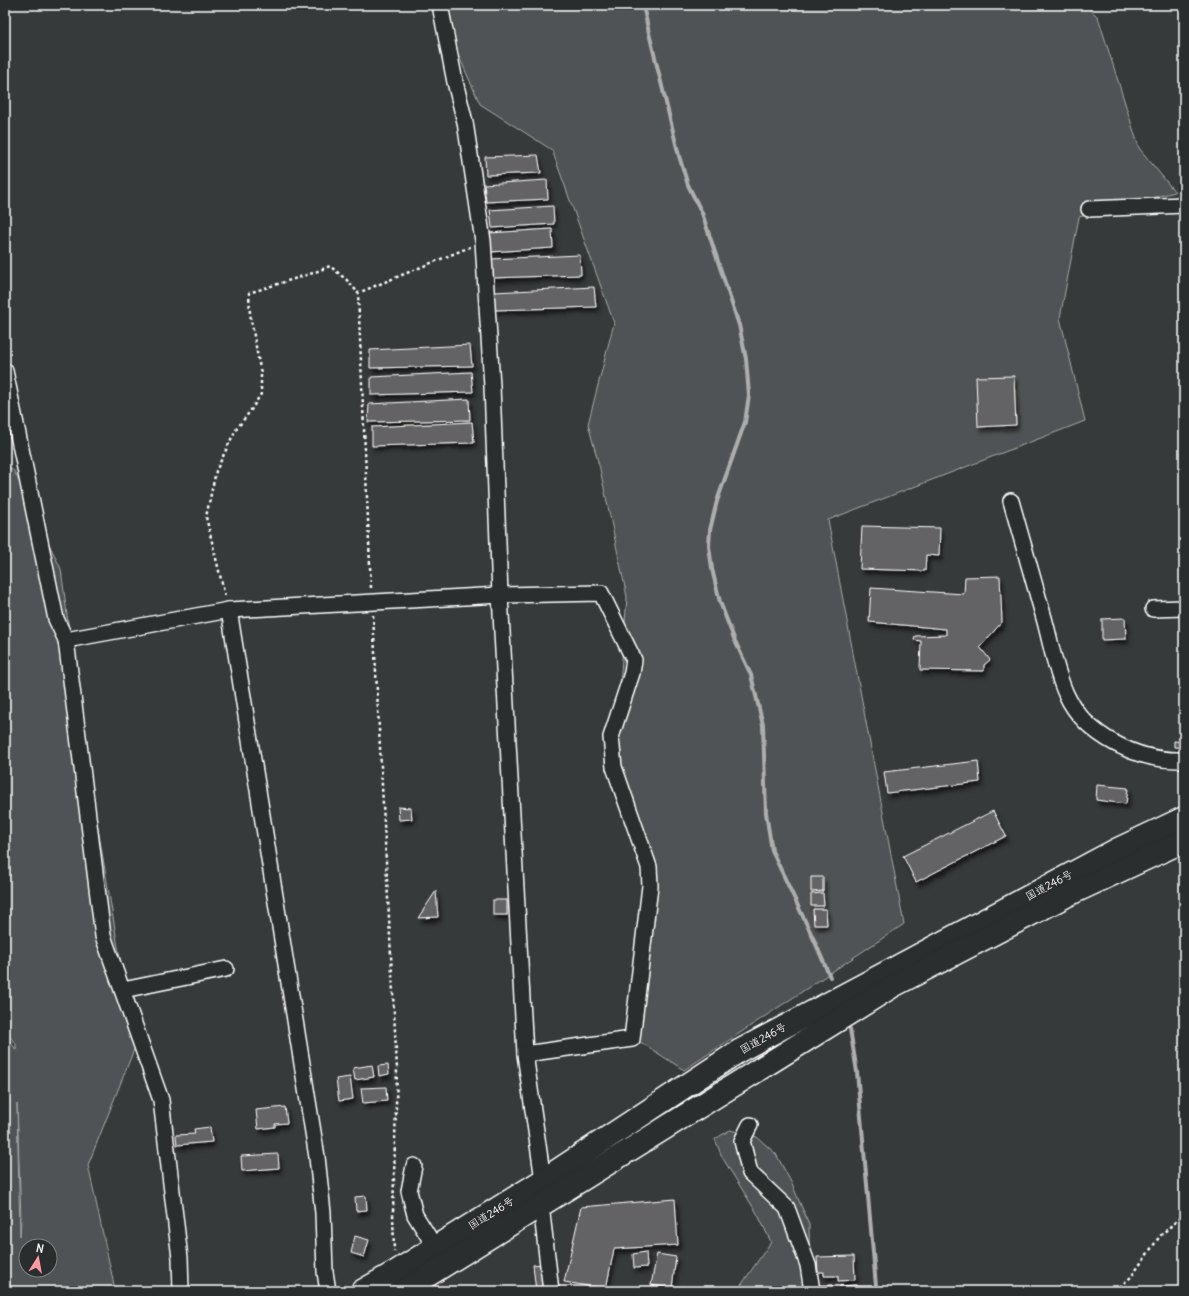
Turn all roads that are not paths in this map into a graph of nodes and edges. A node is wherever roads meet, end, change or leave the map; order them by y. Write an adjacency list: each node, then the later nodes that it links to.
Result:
1 (440, 5): 6 (street)
2 (1184, 205): 3 (street)
3 (1089, 209)
4 (5, 371): 10 (street)
5 (1011, 501): 11 (street)
6 (500, 595): 9 (street); 16 (street); 16 (street)
7 (1184, 608): 8 (street)
8 (1153, 609)
9 (229, 610): 10 (street); 24 (street)
10 (66, 640): 15 (street)
11 (1184, 760)
12 (1184, 818): 19 (highway, 国道246号)
13 (1184, 841): 20 (highway, 国道246号)
14 (226, 969): 15 (street)
15 (123, 990): 23 (street)
16 (525, 1054): 19 (street)
17 (750, 1125): 27 (street)
18 (414, 1166): 21 (street)
19 (543, 1180): 20 (street); 21 (highway, 国道246号)
20 (541, 1205): 22 (highway, 国道246号); 26 (street)
21 (435, 1247): 22 (highway, 国道246号)
22 (399, 1282): 25 (highway, 国道246号)
23 (182, 1291)
24 (328, 1291)
25 (362, 1291)
26 (551, 1291)
27 (812, 1291)

